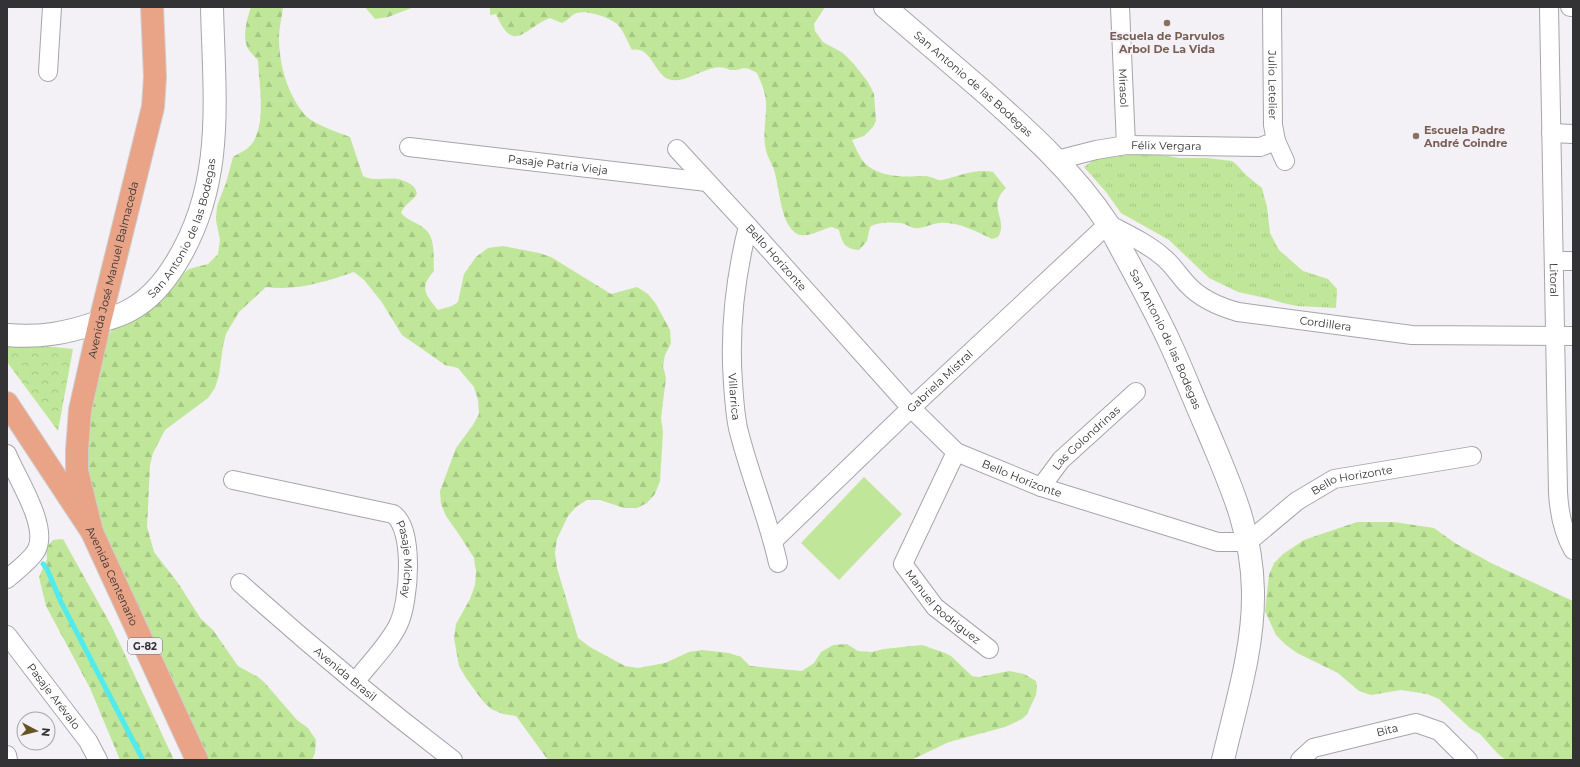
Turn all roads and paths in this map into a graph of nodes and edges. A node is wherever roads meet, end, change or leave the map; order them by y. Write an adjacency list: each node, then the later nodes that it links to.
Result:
1 (52, 7): 8 (street)
2 (152, 7): 22 (main road, Avenida José Manuel Balmaceda)
3 (212, 7): 22 (street, San Antonio de las Bodegas)
4 (886, 7): 15 (street, San Antonio de las Bodegas)
5 (1120, 7): 12 (street, Mirasol)
6 (1272, 7): 11 (street, Julio Letelier)
7 (1548, 7): 9 (street, Litoral)
8 (48, 72)
9 (1551, 133): 10 (street); 20 (street, Litoral)
10 (1573, 134)
11 (1276, 141): 12 (street, Félix Vergara); 16 (street, Julio Letelier)
12 (1126, 146): 15 (street, Félix Vergara)
13 (409, 147): 17 (street, Pasaje Patria Vieja)
14 (677, 149): 17 (street, Bello Horizonte)
15 (1058, 160): 18 (street, San Antonio de las Bodegas)
16 (1285, 161)
17 (707, 182): 19 (street, Bello Horizonte)
18 (1108, 224): 24 (street, Cordillera); 27 (street, Gabriela Mistral); 35 (street, San Antonio de las Bodegas)
19 (748, 226): 27 (street, Bello Horizonte); 34 (street, Villarrica)
20 (1554, 261): 21 (street); 24 (street, Litoral)
21 (1573, 261)
22 (100, 321): 23 (street, San Antonio de las Bodegas); 33 (main road, Avenida José Manuel Balmaceda)
23 (7, 335)
24 (1564, 336): 36 (street, Litoral)
25 (1136, 392): 32 (street, Las Golondrinas)
26 (7, 403): 33 (main road, Avenida Centenario)
27 (911, 408): 28 (street, Bello Horizonte); 34 (street, Gabriela Mistral)
28 (956, 452): 32 (street, Bello Horizonte); 41 (street, Manuel Rodriguez)
29 (7, 454): 38 (street)
30 (1472, 456): 35 (street, Bello Horizonte)
31 (233, 480): 42 (street, Pasaje Michay)
32 (1041, 487): 35 (street, Bello Horizonte)
33 (92, 532): 46 (main road, Avenida Centenario / G-82)
34 (773, 541): 37 (street, Villarrica)
35 (1248, 542): 48 (street, San Antonio de las Bodegas)
36 (1573, 550)
37 (778, 563)
38 (7, 579)
39 (240, 583): 42 (street, Avenida Brasil)
40 (7, 635): 45 (street, Pasaje Arévalo)
41 (989, 649)
42 (355, 682): 47 (street, Avenida Brasil)
43 (7, 755): 44 (street)
44 (8, 760)
45 (98, 760)
46 (197, 760)
47 (453, 760)
48 (1223, 760)
49 (1300, 760): 50 (street, Bita)
50 (1468, 760)

